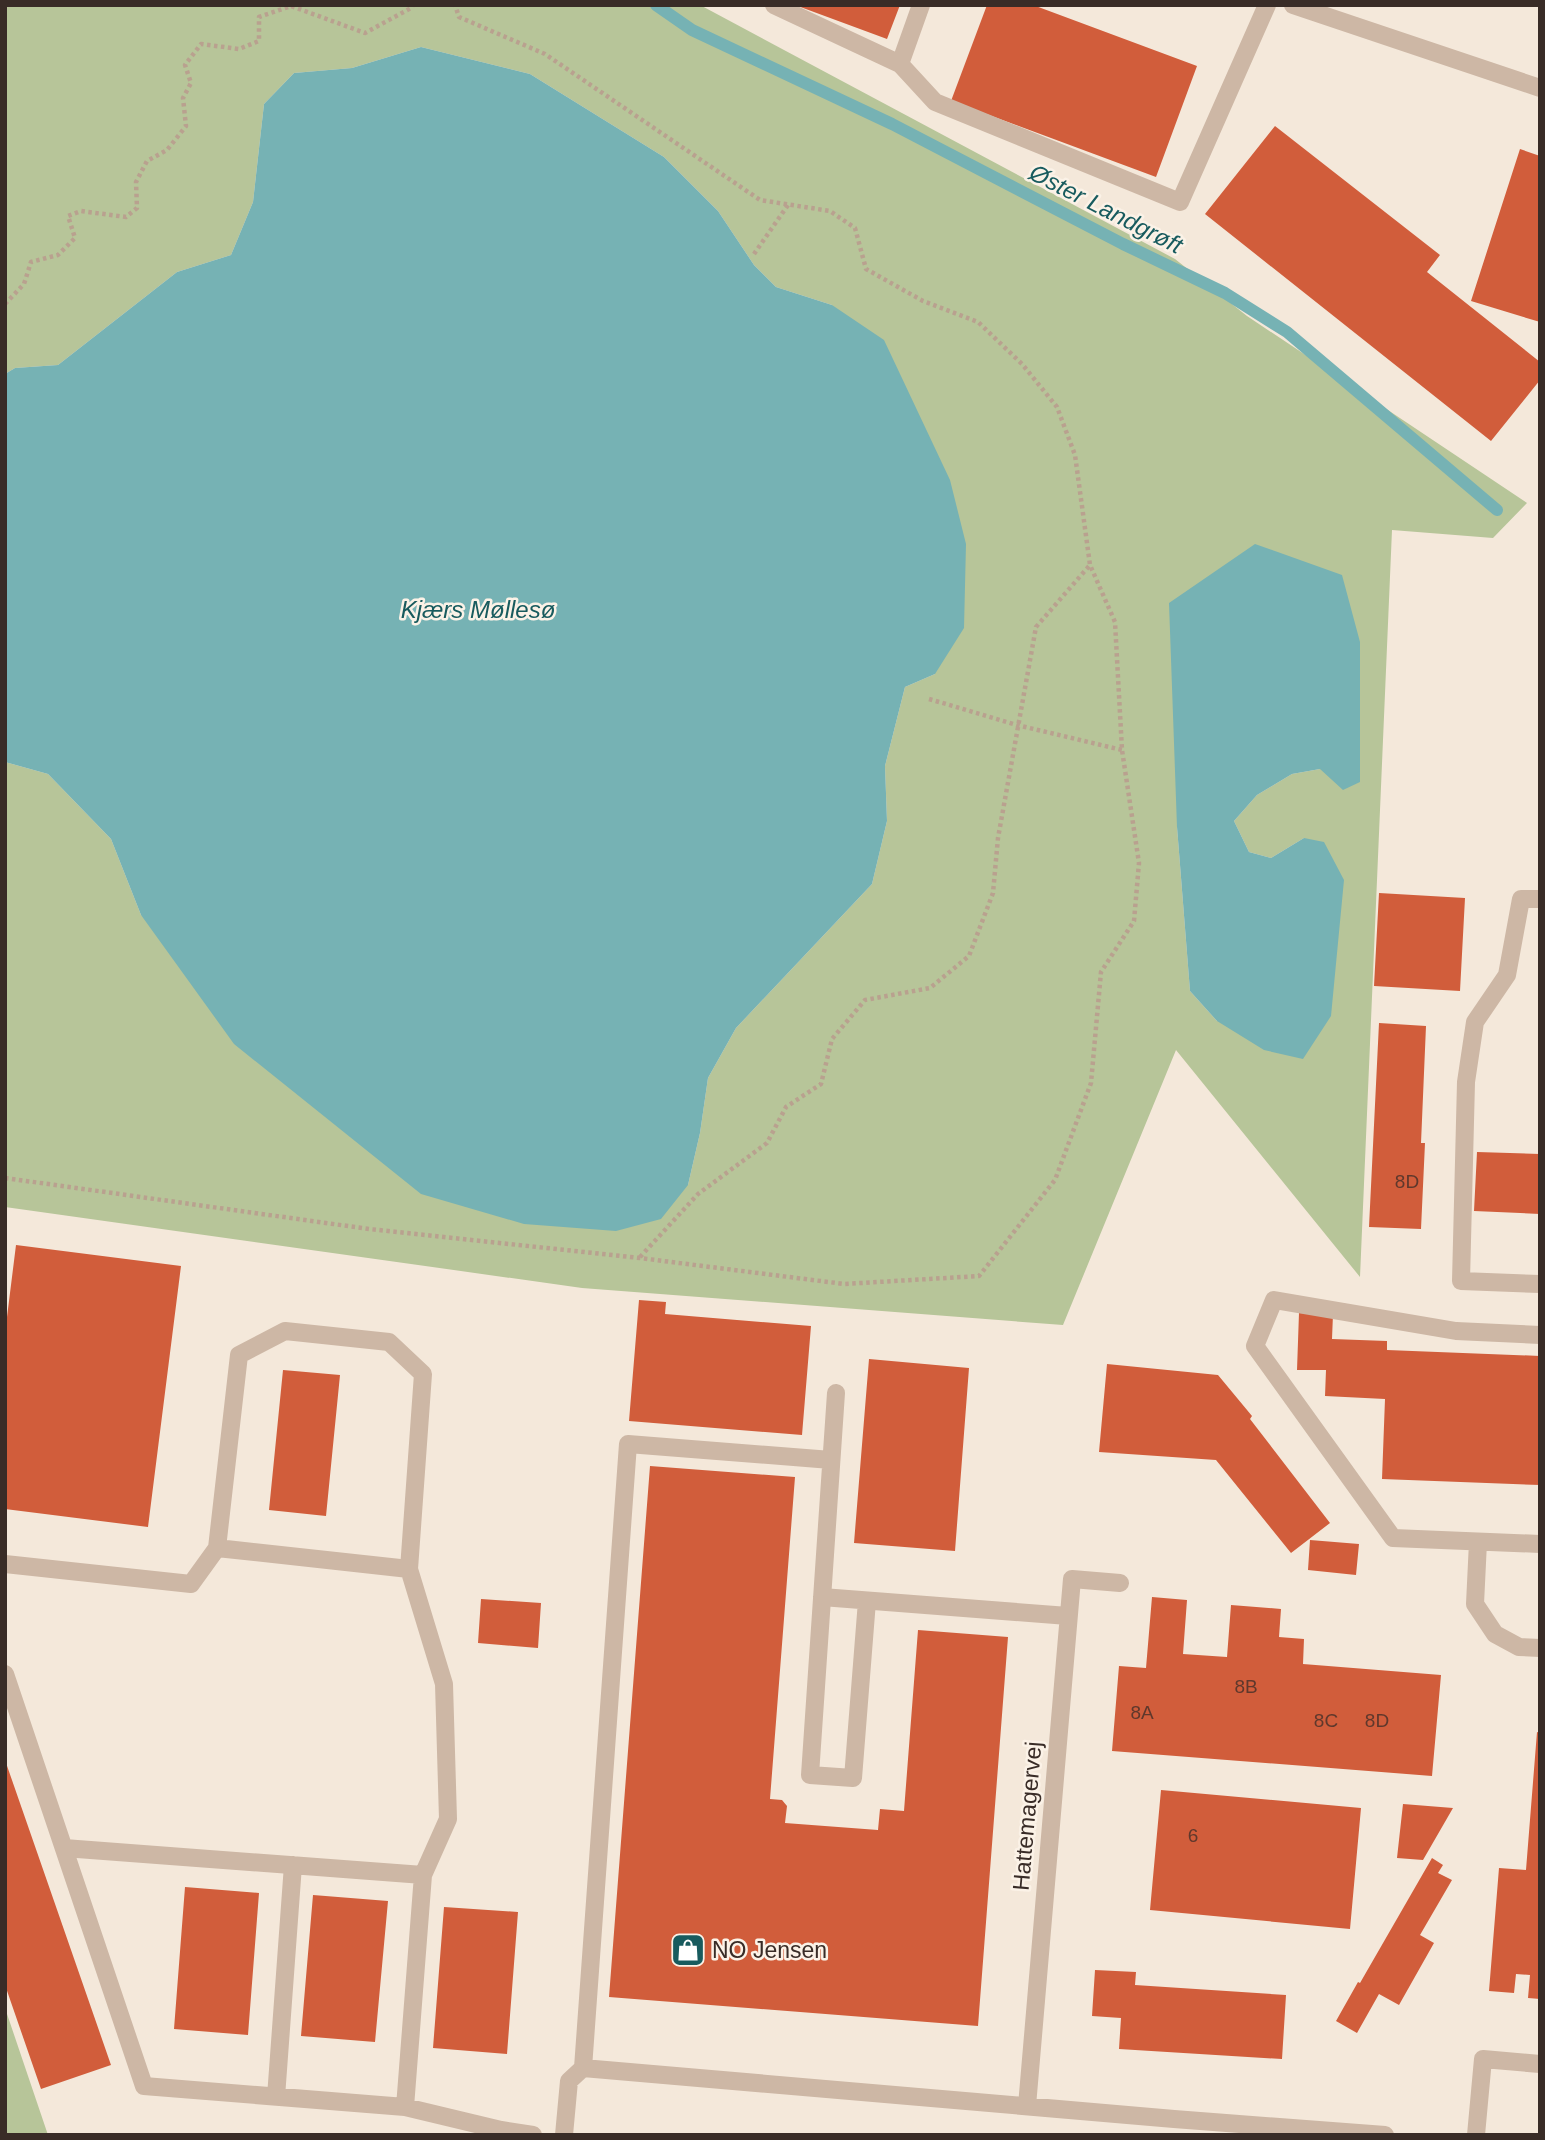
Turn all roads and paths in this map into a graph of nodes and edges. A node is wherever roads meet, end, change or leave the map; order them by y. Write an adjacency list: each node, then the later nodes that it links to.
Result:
1 (412, 5): 11 (path)
2 (455, 5): 9 (path)
3 (774, 5): 7 (street)
4 (921, 5): 7 (street)
5 (1267, 5): 7 (street)
6 (1293, 5): 8 (street)
7 (900, 64)
8 (1540, 88)
9 (788, 205): 10 (path); 12 (path)
10 (754, 254)
11 (5, 304)
12 (1090, 565): 14 (path); 15 (path)
13 (929, 699): 14 (path)
14 (1017, 725): 15 (path); 18 (path)
15 (1122, 750): 18 (path)
16 (1540, 899): 19 (street)
17 (5, 1178): 18 (path)
18 (640, 1258)
19 (1540, 1284)
20 (1540, 1335): 23 (street)
21 (836, 1393): 22 (street)
22 (831, 1461): 29 (street); 38 (street)
23 (1478, 1542): 24 (street); 32 (street)
24 (1540, 1545)
25 (216, 1548): 26 (street); 27 (street); 27 (street)
26 (5, 1564)
27 (409, 1569): 36 (street)
28 (1120, 1583): 31 (street, Hattemagervej)
29 (822, 1597): 30 (street); 30 (street)
30 (867, 1601): 31 (street)
31 (1068, 1616): 40 (street, Hattemagervej)
32 (1540, 1648)
33 (5, 1674): 34 (street)
34 (64, 1848): 35 (street); 39 (street)
35 (293, 1865): 36 (street); 39 (street)
36 (423, 1875): 41 (street)
37 (1540, 2064): 46 (street)
38 (583, 2068): 40 (street); 44 (street)
39 (276, 2097): 41 (street)
40 (1027, 2106): 42 (street)
41 (405, 2107): 43 (street)
42 (1173, 2127): 45 (street)
43 (533, 2135)
44 (564, 2135)
45 (1385, 2135)
46 (1476, 2135)

